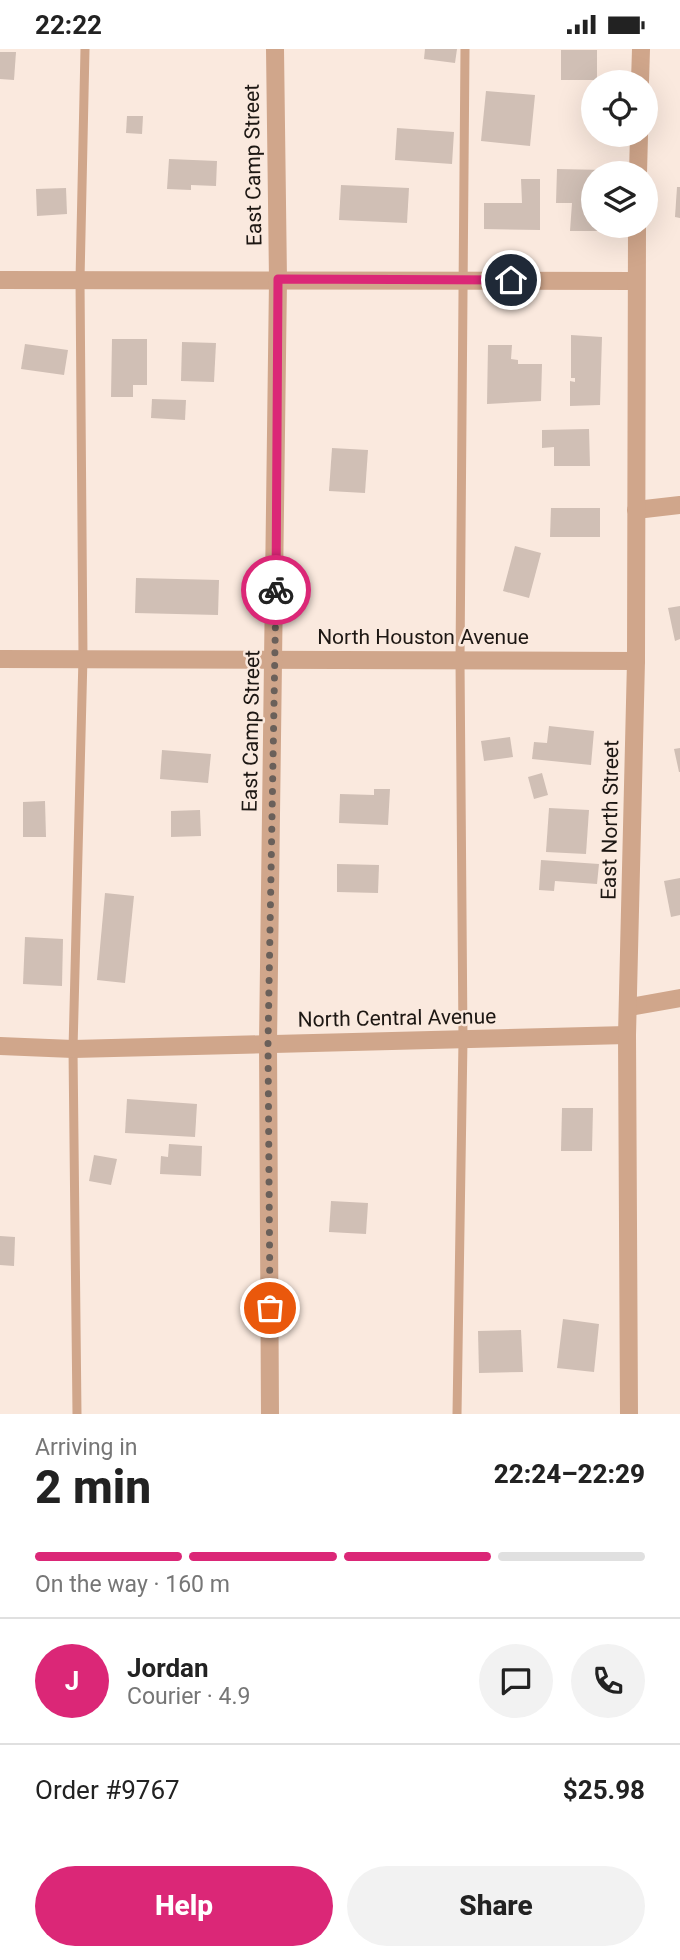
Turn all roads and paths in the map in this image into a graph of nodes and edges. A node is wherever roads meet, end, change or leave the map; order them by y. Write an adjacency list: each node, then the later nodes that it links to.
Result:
1 (85, 49): 9 (lane)
2 (275, 49): 7 (street, East Camp Street)
3 (465, 49): 10 (lane)
4 (641, 49): 5 (street)
5 (640, 70)
6 (637, 238): 11 (street, East North Street)
7 (278, 279): 9 (street); 10 (street); 15 (street, East Camp Street)
8 (0, 280): 9 (street)
9 (80, 280): 14 (lane)
10 (461, 280): 11 (street); 17 (lane)
11 (636, 281): 13 (street, East North Street)
12 (680, 505): 13 (street)
13 (636, 510): 18 (street, East North Street)
14 (83, 657): 15 (street, North Houston Avenue); 16 (street, North Houston Avenue); 25 (lane)
15 (275, 658): 17 (street, North Houston Avenue); 23 (street, East Camp Street)
16 (0, 659)
17 (460, 660): 18 (street, North Houston Avenue); 22 (lane)
18 (636, 661): 20 (street, East North Street)
19 (680, 998): 20 (street)
20 (630, 1007): 21 (street, East North Street)
21 (627, 1034): 22 (street, North Central Avenue); 29 (street, East North Street)
22 (463, 1040): 23 (street, North Central Avenue); 28 (lane)
23 (268, 1044): 25 (street, North Central Avenue); 27 (street, East Camp Street)
24 (0, 1046): 25 (street, North Central Avenue)
25 (73, 1049): 26 (lane)
26 (77, 1414)
27 (270, 1414)
28 (457, 1414)
29 (629, 1414)

